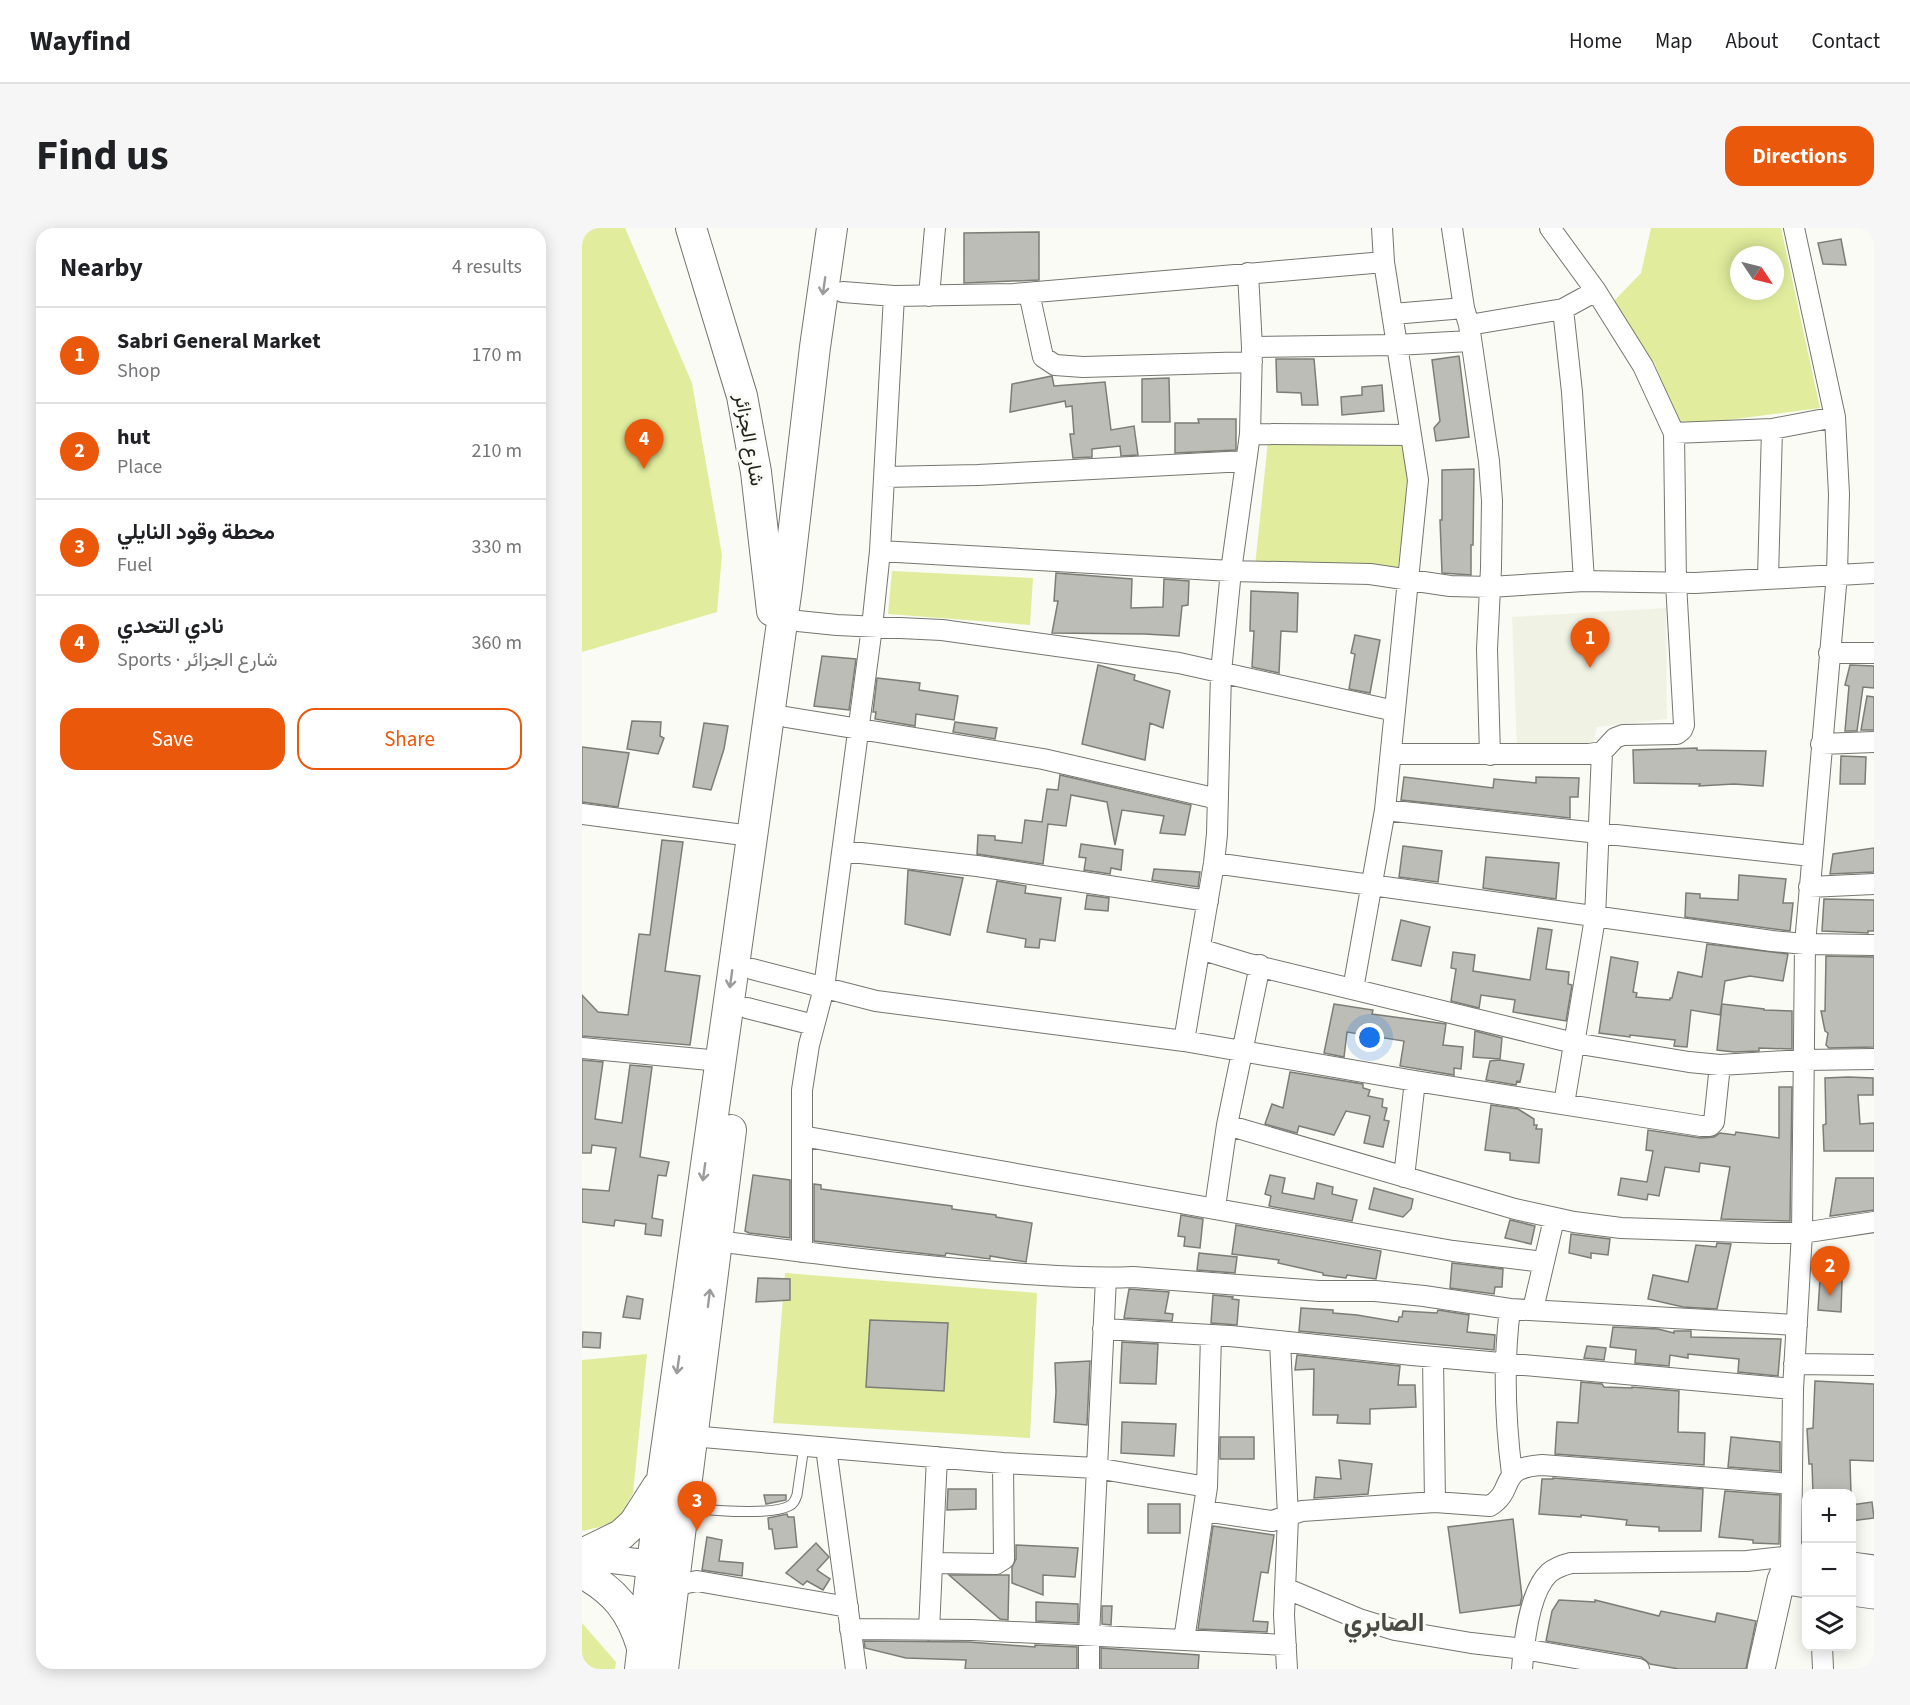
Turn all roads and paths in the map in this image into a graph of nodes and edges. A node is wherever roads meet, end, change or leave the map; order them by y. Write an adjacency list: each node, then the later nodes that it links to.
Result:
1 (691, 228): 40 (main road, شارع الجزائر)
2 (704, 228): 37 (main road, شارع الجزائر)
3 (832, 228): 37 (main road, one-way to 37)
4 (852, 228): 13 (main road)
5 (935, 228): 16 (street)
6 (1382, 228): 10 (street)
7 (1452, 228): 19 (street)
8 (1550, 228): 12 (street)
9 (1794, 228): 22 (street)
10 (1384, 262): 11 (street); 18 (street)
11 (1248, 273): 14 (street); 21 (street)
12 (1596, 291): 17 (street); 24 (street)
13 (843, 292): 15 (street); 40 (main road)
14 (1029, 293): 16 (street); 21 (street)
15 (894, 296): 16 (street); 28 (street)
16 (929, 296)
17 (1563, 309): 19 (street); 35 (street)
18 (1393, 314): 19 (street); 20 (street)
19 (1468, 324): 20 (street); 38 (street)
20 (1396, 345): 21 (street); 26 (street)
21 (1252, 354): 25 (street)
22 (1835, 417): 23 (street); 32 (street)
23 (1772, 429): 24 (street); 33 (street)
24 (1674, 433): 36 (street)
25 (1250, 434): 26 (street); 27 (street)
26 (1411, 435): 34 (street)
27 (1246, 461): 28 (street); 30 (street)
28 (884, 477): 29 (street)
29 (880, 552): 30 (street); 39 (street)
30 (1231, 571): 34 (street); 43 (street)
31 (1874, 573): 32 (street)
32 (1837, 574): 33 (street); 41 (street)
33 (1768, 578): 36 (street)
34 (1408, 579): 38 (street); 44 (street)
35 (1584, 581): 36 (street); 38 (street)
36 (1676, 583): 49 (street)
37 (787, 587): 40 (main road)
38 (1490, 587): 51 (street)
39 (872, 627): 40 (street); 43 (street); 46 (street)
40 (790, 641): 45 (main road); 56 (main road)
41 (1829, 653): 42 (street); 48 (street)
42 (1874, 653)
43 (1221, 672): 44 (street); 52 (street)
44 (1395, 711): 50 (street)
45 (786, 717): 46 (street); 69 (main road)
46 (860, 730): 52 (street); 57 (street)
47 (1874, 742): 48 (street)
48 (1821, 744): 58 (street)
49 (1602, 752): 51 (street); 55 (street)
50 (1391, 754): 51 (street); 53 (street)
51 (1490, 755)
52 (1218, 799): 59 (street)
53 (1385, 810): 55 (street); 61 (street)
54 (582, 814): 56 (street)
55 (1599, 834): 58 (street); 64 (street)
56 (752, 836): 80 (main road, one-way to 80)
57 (843, 851): 63 (street); 70 (street)
58 (1812, 856): 62 (street)
59 (1214, 863): 61 (street); 63 (street)
60 (1874, 885): 62 (street)
61 (1371, 886): 64 (street); 71 (street)
62 (1809, 887): 65 (street)
63 (1208, 901): 67 (street)
64 (1595, 918): 65 (street); 75 (street)
65 (1805, 944): 66 (street); 79 (street)
66 (1874, 945)
67 (1200, 949): 68 (street); 74 (street)
68 (1260, 965): 71 (street); 77 (street)
69 (752, 969): 70 (street); 72 (main road)
70 (824, 988): 73 (street); 74 (street)
71 (1353, 989): 75 (street)
72 (747, 1008): 73 (street); 91 (main road)
73 (814, 1025): 85 (street)
74 (1184, 1041): 77 (street)
75 (1574, 1043): 81 (street); 83 (street)
76 (582, 1048): 80 (street)
77 (1243, 1050): 82 (street); 84 (street)
78 (1874, 1059): 79 (street)
79 (1803, 1060): 81 (street); 90 (street)
80 (720, 1061): 113 (main road, one-way to 113)
81 (1720, 1065): 83 (street)
82 (1415, 1081): 83 (street); 86 (street)
83 (1564, 1104)
84 (1227, 1125): 86 (street); 87 (street)
85 (802, 1136): 87 (street); 92 (street)
86 (1404, 1177): 88 (street)
87 (1215, 1207): 93 (street)
88 (1554, 1219): 90 (street); 93 (street)
89 (1874, 1222): 90 (street)
90 (1802, 1233): 97 (street)
91 (717, 1241): 92 (street); 106 (main road, one-way to 91)
92 (802, 1252): 94 (street)
93 (1544, 1262): 96 (street)
94 (1106, 1278): 95 (street); 98 (street)
95 (1510, 1309): 96 (street); 102 (street)
96 (1533, 1309): 97 (street)
97 (1797, 1325): 103 (street)
98 (1103, 1329): 99 (street); 111 (street)
99 (1210, 1335): 100 (street); 115 (street)
100 (1280, 1341): 101 (street); 119 (street)
101 (1433, 1357): 102 (street); 116 (street)
102 (1505, 1364): 105 (street); 112 (street)
103 (1794, 1364): 104 (street); 105 (street)
104 (1874, 1365)
105 (1793, 1389): 114 (street)
106 (691, 1436): 107 (street); 117 (main road)
107 (804, 1446): 108 (street); 117 (lane)
108 (826, 1448): 109 (street); 130 (street)
109 (937, 1457): 110 (street); 121 (street)
110 (1003, 1463): 111 (street); 121 (street)
111 (1096, 1468): 115 (street); 133 (street)
112 (1512, 1474): 114 (street); 116 (street)
113 (662, 1479): 120 (main road); 126 (main road)
114 (1792, 1484): 124 (street)
115 (1208, 1487): 118 (street)
116 (1435, 1502): 119 (street)
117 (682, 1508): 126 (main road)
118 (1204, 1511): 119 (street); 134 (street)
119 (1288, 1517): 127 (street)
120 (582, 1555): 126 (street)
121 (934, 1563): 132 (street)
122 (1856, 1567): 123 (street)
123 (1874, 1569)
124 (1796, 1570): 136 (street); 144 (street)
125 (582, 1572): 126 (street); 138 (main road)
126 (669, 1576): 130 (street); 138 (main road)
127 (1285, 1588): 135 (street); 136 (street)
128 (1856, 1593): 129 (street)
129 (1874, 1595)
130 (848, 1607): 131 (street)
131 (850, 1629): 132 (street); 139 (street)
132 (929, 1630): 133 (street)
133 (1089, 1635): 134 (street); 140 (street)
134 (1184, 1640): 135 (street)
135 (1286, 1645): 141 (street)
136 (1524, 1649): 142 (street); 143 (street)
137 (1822, 1651): 145 (street)
138 (648, 1662)
139 (856, 1669)
140 (1089, 1669)
141 (1287, 1669)
142 (1522, 1669)
143 (1639, 1669)
144 (1761, 1669)
145 (1823, 1669)

